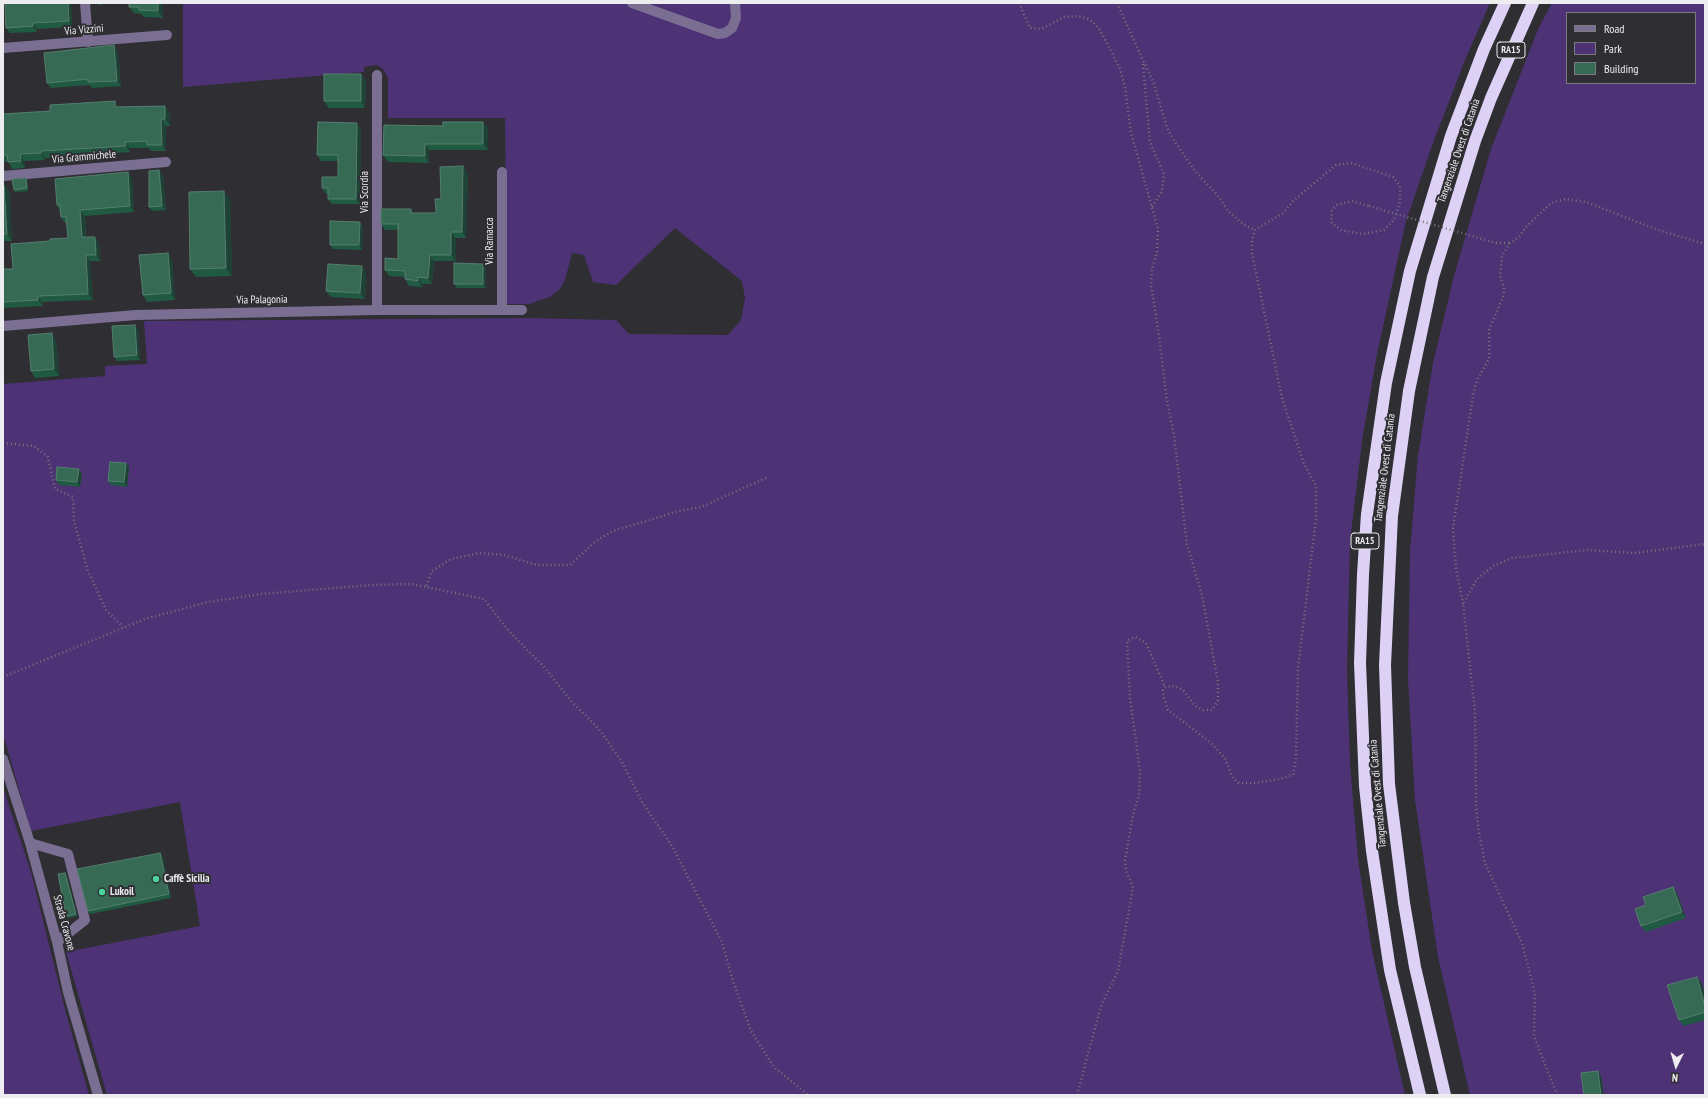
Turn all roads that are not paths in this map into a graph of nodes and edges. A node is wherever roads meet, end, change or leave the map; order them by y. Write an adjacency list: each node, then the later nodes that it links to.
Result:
1 (85, 3): 7 (street)
2 (632, 3): 3 (street)
3 (735, 3)
4 (1505, 3): 21 (highway, Tangenziale Ovest di Catania / RA15)
5 (1533, 3): 22 (highway, Tangenziale Ovest di Catania / RA15)
6 (167, 35): 7 (street, Via Vizzini)
7 (88, 42): 8 (street, Via Vizzini)
8 (3, 48)
9 (377, 75): 13 (street, Via Scordia)
10 (166, 162): 12 (street, Via Grammichele)
11 (502, 172): 14 (street, Via Ramacca)
12 (3, 176)
13 (377, 310): 14 (street, Via Palagonia); 16 (street, Via Palagonia)
14 (502, 310): 15 (street, Via Palagonia)
15 (522, 310)
16 (3, 326)
17 (3, 759): 18 (street, Strada Cravone)
18 (30, 843): 19 (street, Strada Cravone); 19 (street)
19 (57, 942): 20 (street, Strada Cravone)
20 (98, 1095)
21 (1420, 1095)
22 (1445, 1095)

